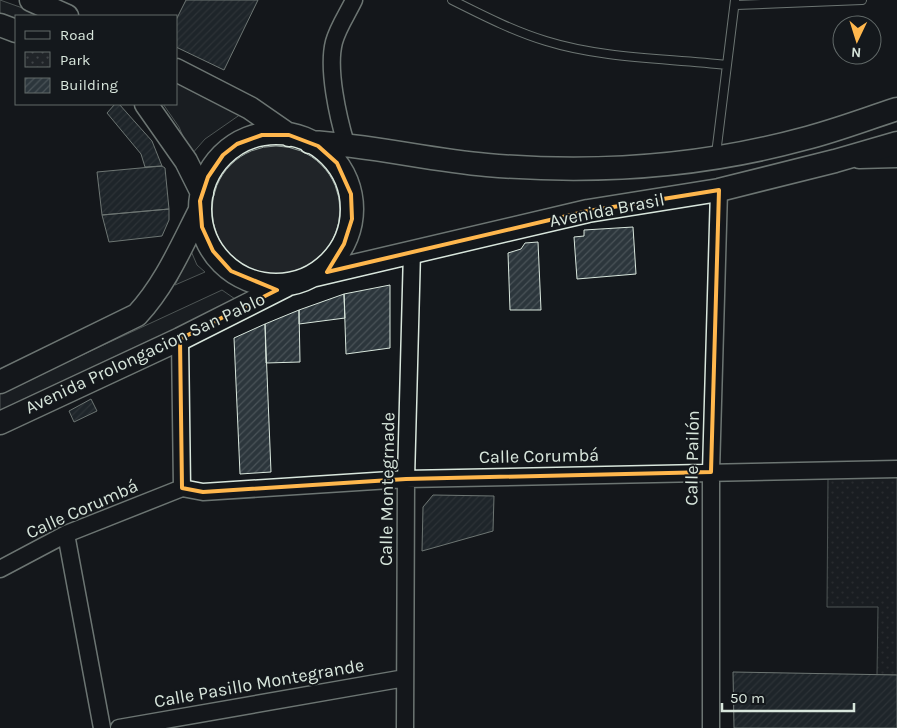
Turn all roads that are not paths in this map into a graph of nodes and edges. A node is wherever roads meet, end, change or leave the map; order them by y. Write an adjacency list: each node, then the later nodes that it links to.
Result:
1 (31, 0): 6 (main road)
2 (354, 0): 16 (street)
3 (452, 0): 9 (lane)
4 (862, 0): 5 (lane)
5 (736, 3): 9 (lane)
6 (66, 15)
7 (0, 25): 8 (main road)
8 (15, 31)
9 (727, 64): 17 (lane)
10 (178, 71): 13 (main road)
11 (147, 105): 21 (main road)
12 (897, 109): 17 (main road, Avenida Brasil)
13 (289, 135): 14 (main road); 21 (main road)
14 (310, 142): 16 (main road, Avenida Brasil); 23 (main road)
15 (897, 143): 19 (main road, Avenida Brasil)
16 (346, 144): 17 (main road, Avenida Brasil)
17 (716, 158)
18 (897, 159): 19 (street)
19 (835, 161): 20 (main road, Avenida Brasil)
20 (719, 190): 22 (main road, Avenida Brasil); 29 (street, Calle Pailón)
21 (201, 202): 24 (main road); 26 (main road, Avenida Prolongacion San Pablo)
22 (412, 251): 23 (main road, Avenida Brasil); 30 (street, Calle Montegrnade)
23 (315, 275): 24 (main road)
24 (291, 284): 25 (main road, Avenida Prolongacion San Pablo)
25 (180, 339): 27 (main road, Avenida Prolongacion San Pablo); 31 (street)
26 (0, 382)
27 (0, 423)
28 (897, 468): 29 (street, Calle Corumbá)
29 (711, 472): 30 (street, Calle Corumbá); 38 (street, Calle Pailón)
30 (406, 479): 31 (street, Calle Corumbá); 34 (street, Calle Montegrnade)
31 (182, 488): 32 (street, Calle Corumbá)
32 (66, 534): 33 (street, Calle Corumbá); 35 (street)
33 (0, 569)
34 (405, 678): 36 (street, Calle Pasillo Montegrande); 37 (street, Calle Montegrnade)
35 (102, 728)
36 (119, 728)
37 (405, 728)
38 (711, 728)

